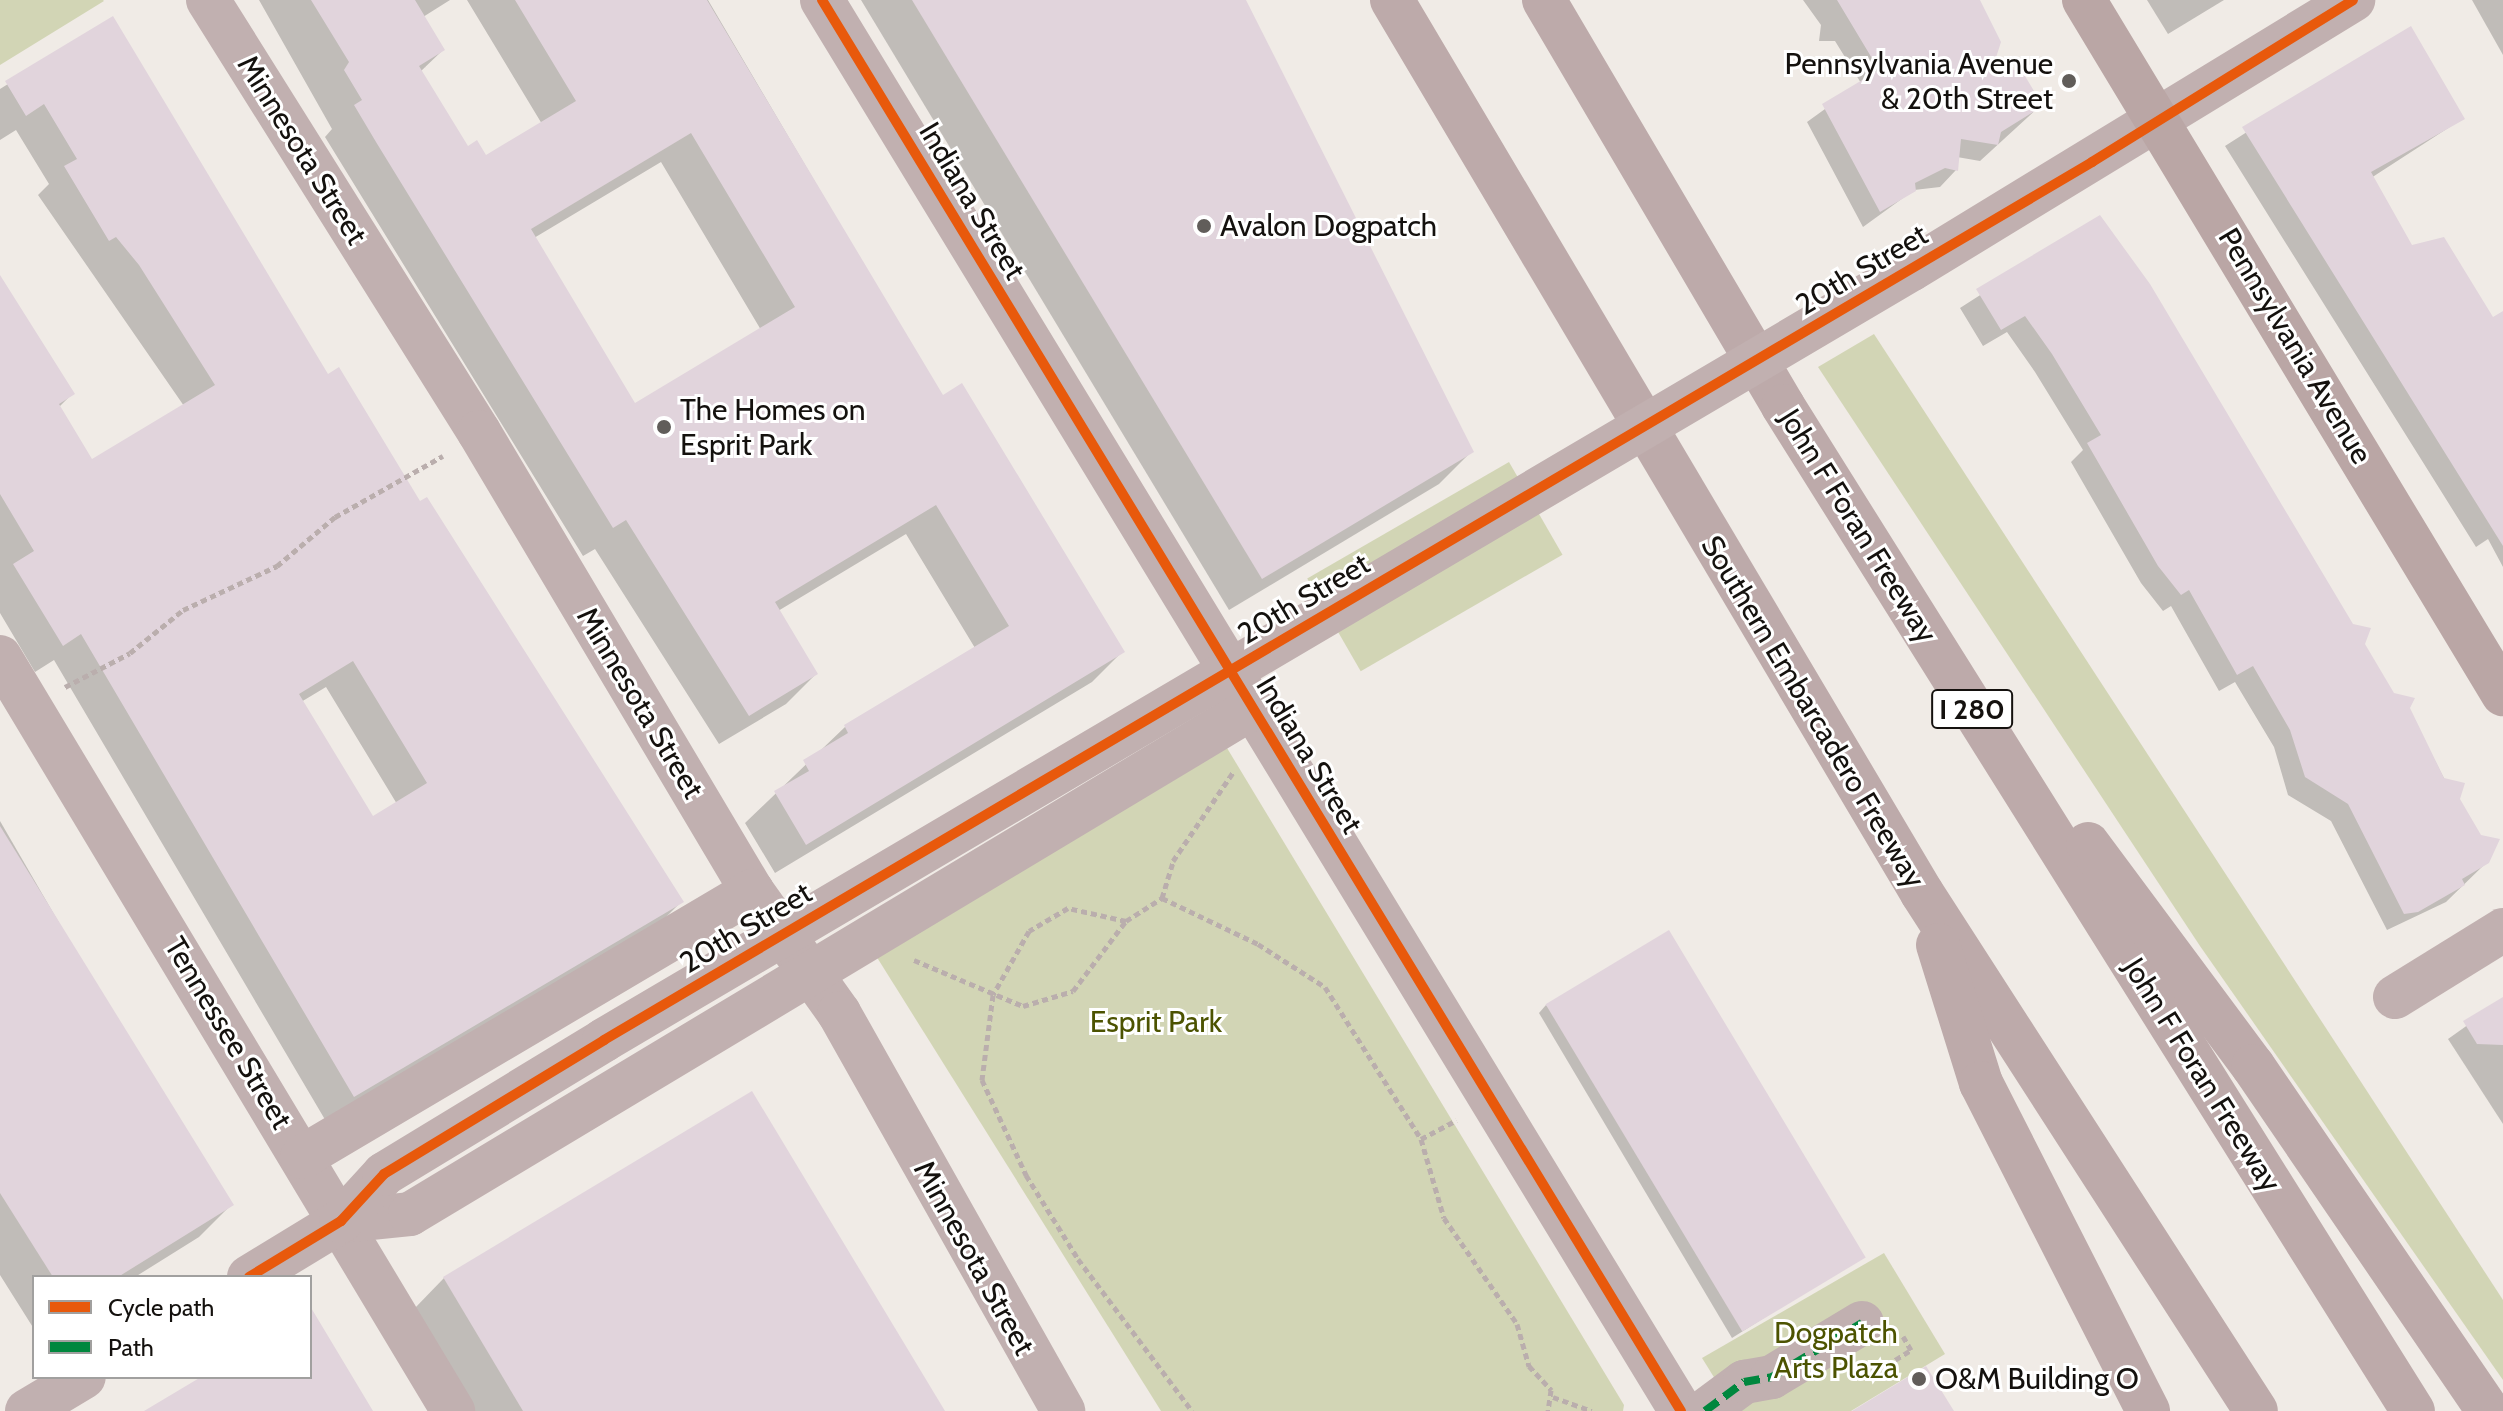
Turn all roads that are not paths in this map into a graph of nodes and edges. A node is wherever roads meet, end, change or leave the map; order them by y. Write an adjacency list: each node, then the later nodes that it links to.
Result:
1 (208, 0): 12 (street, Minnesota Street)
2 (822, 0): 11 (street, Indiana Street)
3 (1392, 0): 13 (highway, Southern Embarcadero Freeway)
4 (1544, 0): 8 (highway, John F Foran Freeway / I 280)
5 (2084, 0): 7 (main road, Pennsylvania Avenue)
6 (2353, 0): 7 (street, 20th Street)
7 (2159, 120): 10 (main road, Pennsylvania Avenue); 18 (street, 20th Street, bridge)
8 (1892, 581): 29 (highway, John F Foran Freeway / I 280); 30 (highway)
9 (0, 657): 17 (street, Tennessee Street)
10 (2503, 694)
11 (1252, 708): 15 (street, 20th Street); 25 (street, Indiana Street)
12 (752, 891): 15 (street, Minnesota Street); 17 (street)
13 (1922, 893): 27 (highway); 28 (highway, Southern Embarcadero Freeway)
14 (2503, 930): 16 (street)
15 (807, 969): 18 (street, 20th Street); 24 (street, Minnesota Street)
16 (2395, 997)
17 (302, 1157): 18 (street, Tennessee Street)
18 (341, 1221): 19 (street, 20th Street); 23 (street, Tennessee Street)
19 (252, 1275)
20 (1862, 1323): 26 (street)
21 (81, 1379): 22 (street)
22 (27, 1411)
23 (453, 1411)
24 (1063, 1411)
25 (1681, 1411)
26 (1705, 1411)
27 (2148, 1411)
28 (2256, 1411)
29 (2413, 1411)
30 (2488, 1411)

